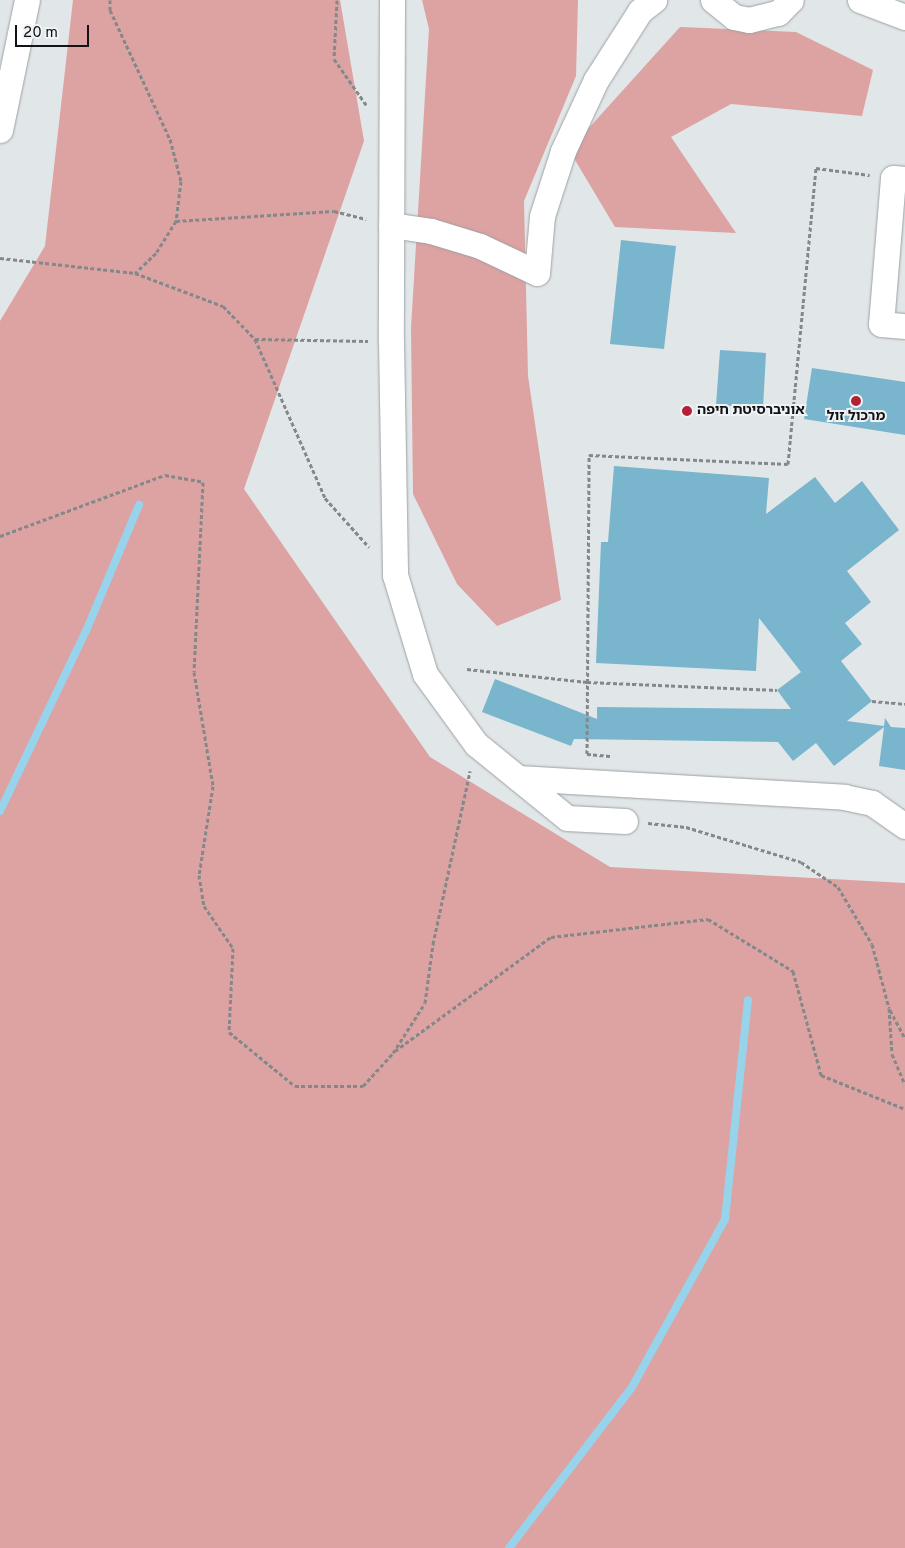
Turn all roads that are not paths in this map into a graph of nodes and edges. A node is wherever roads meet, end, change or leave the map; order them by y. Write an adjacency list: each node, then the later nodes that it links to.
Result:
1 (27, 0): 8 (street)
2 (392, 0): 10 (street)
3 (654, 0): 10 (street)
4 (713, 0): 5 (street)
5 (791, 0)
6 (860, 0): 7 (street)
7 (904, 20)
8 (0, 130)
9 (899, 178): 11 (street)
10 (391, 225): 13 (street)
11 (896, 254): 12 (street)
12 (905, 326)
13 (518, 778): 14 (street); 15 (street)
14 (625, 820)
15 (905, 826)

